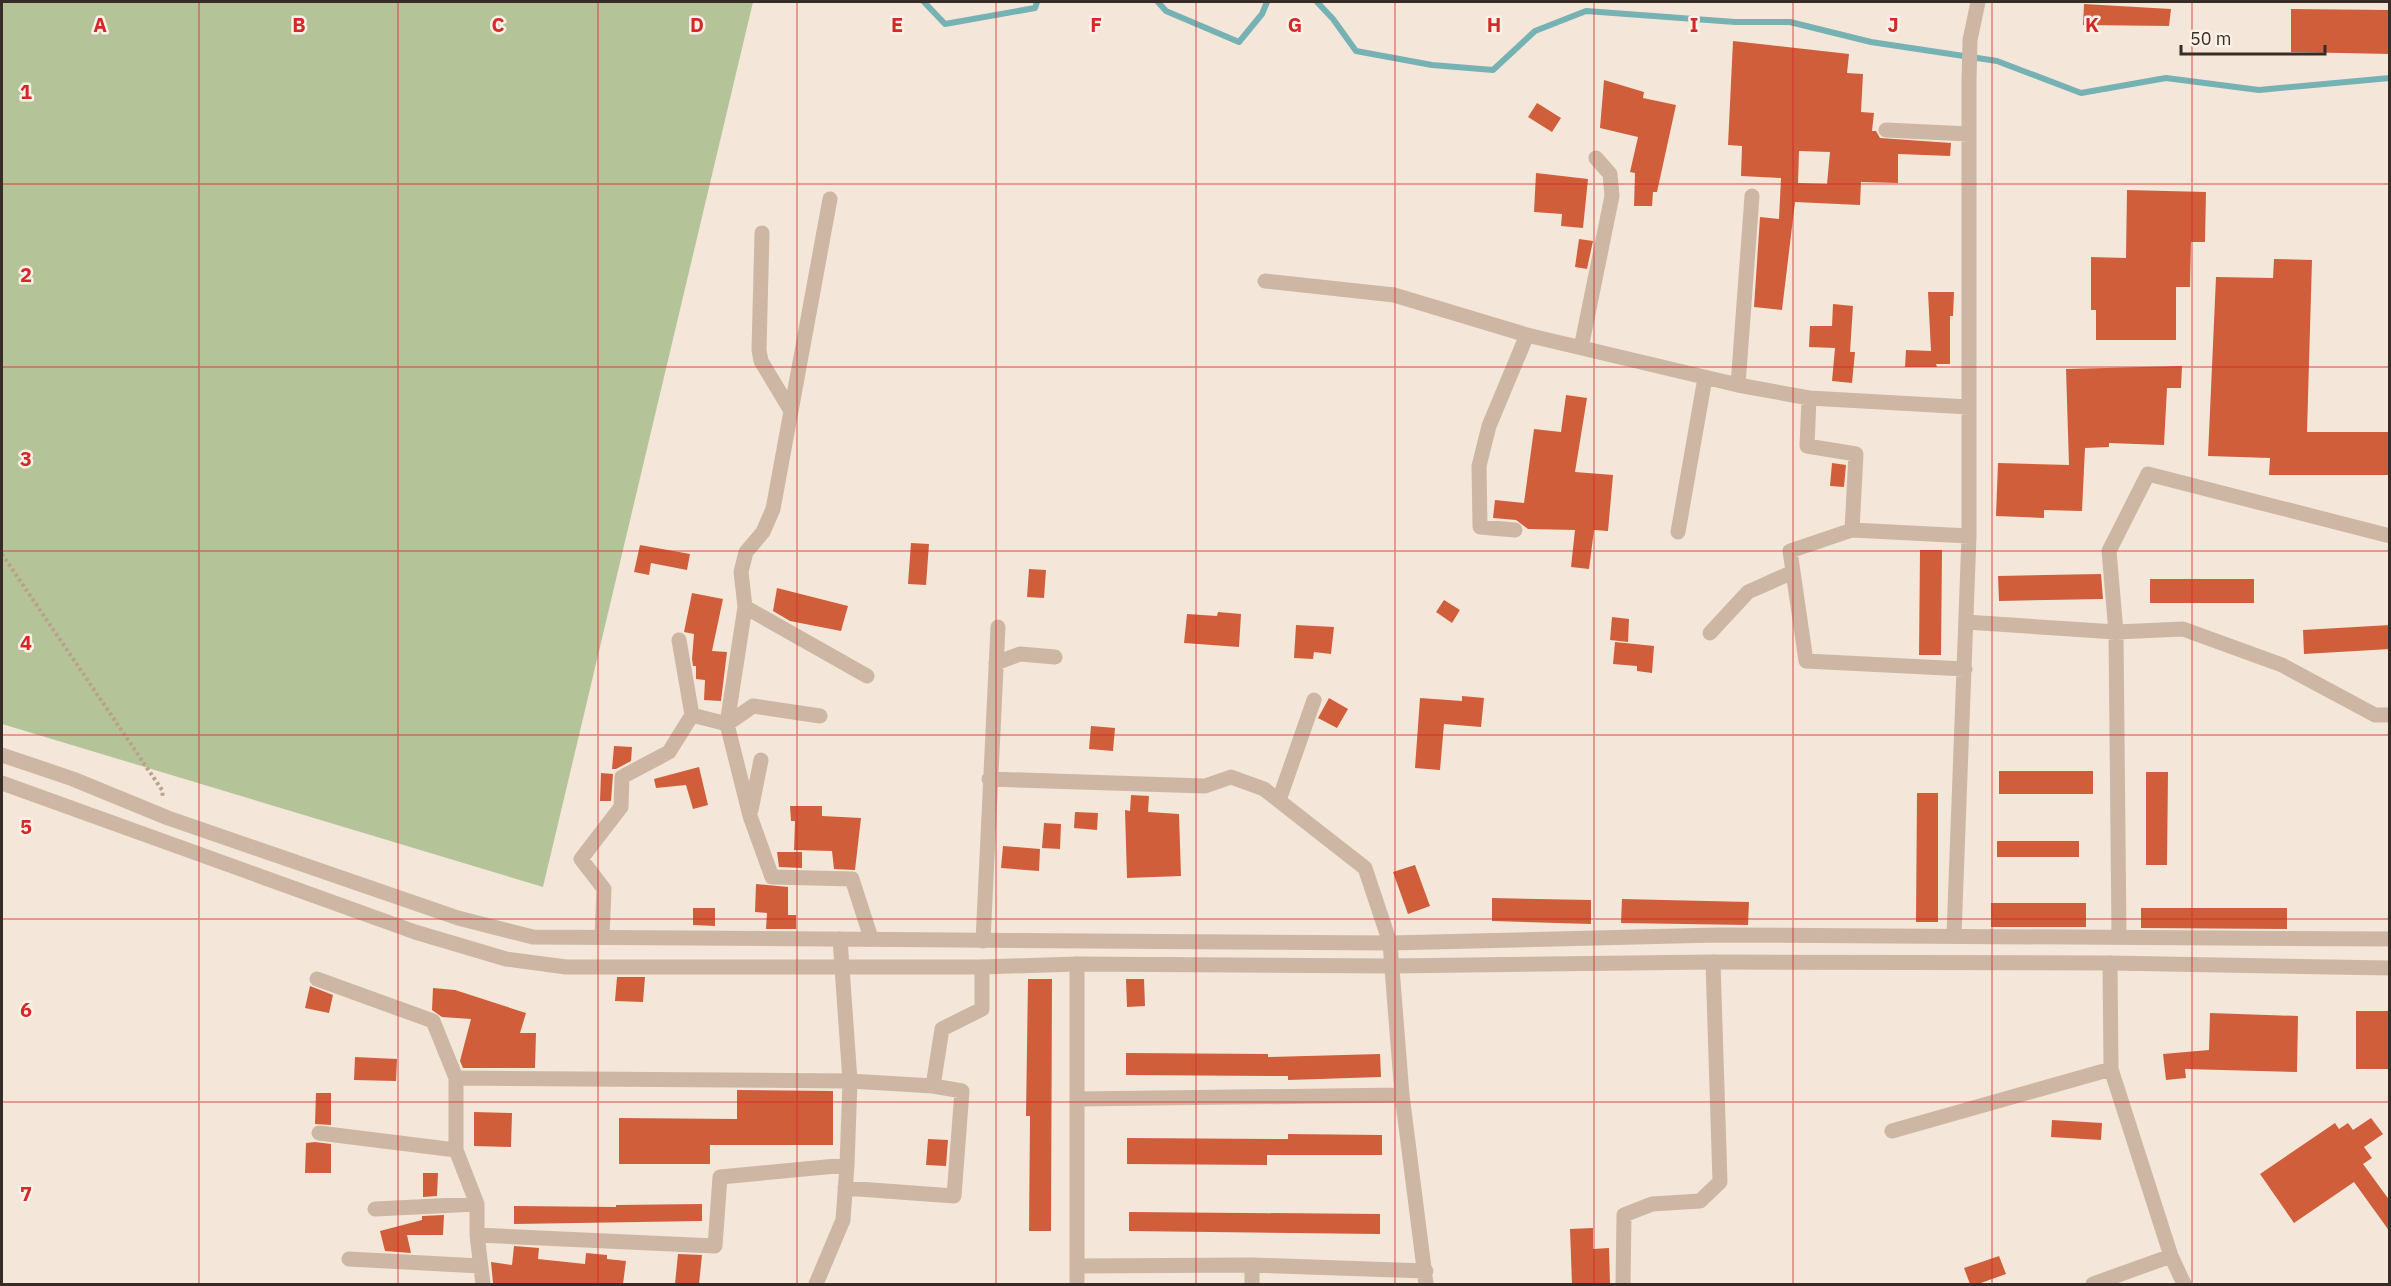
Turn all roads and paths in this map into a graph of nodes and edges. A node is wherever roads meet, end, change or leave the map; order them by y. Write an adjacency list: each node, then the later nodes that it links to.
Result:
1 (1977, 2): 3 (street)
2 (1886, 130): 3 (street)
3 (1969, 134): 14 (street)
4 (1596, 158): 10 (street)
5 (1752, 196): 12 (street)
6 (830, 199): 15 (street)
7 (762, 232): 15 (street)
8 (1264, 281): 9 (street)
9 (1527, 335): 10 (street); 16 (street)
10 (1581, 348): 11 (street)
11 (1705, 378): 12 (street); 18 (street)
12 (1738, 386): 13 (street)
13 (1809, 398): 14 (street); 17 (street)
14 (1969, 407): 19 (street)
15 (791, 411): 23 (street)
16 (1515, 530)
17 (1852, 531): 19 (street); 22 (street)
18 (1678, 532)
19 (1969, 536): 24 (street)
20 (2390, 536): 26 (street)
21 (2, 554): 44 (path)
22 (1793, 572): 27 (street); 31 (street)
23 (745, 607): 32 (street); 37 (street)
24 (1966, 622): 26 (street); 31 (street)
25 (998, 627): 30 (street)
26 (2116, 632): 35 (street); 47 (street)
27 (1710, 633)
28 (679, 640): 34 (street)
29 (1055, 657): 30 (street)
30 (996, 663): 40 (street)
31 (1965, 669): 45 (street)
32 (867, 676)
33 (1314, 700): 42 (street)
34 (692, 715): 37 (street); 46 (street)
35 (2390, 715)
36 (820, 716): 37 (street)
37 (727, 724): 43 (street)
38 (2, 755): 44 (street)
39 (761, 760): 43 (street)
40 (989, 779): 42 (street); 51 (street)
41 (2, 783): 56 (street)
42 (1279, 800): 52 (street)
43 (750, 816): 49 (street)
44 (168, 818): 46 (street)
45 (1954, 935): 47 (street); 52 (street)
46 (602, 937): 48 (street)
47 (2119, 937): 50 (street)
48 (840, 939): 49 (street); 56 (street)
49 (871, 939): 51 (street)
50 (2390, 939)
51 (983, 941): 52 (street)
52 (1390, 943): 57 (street)
53 (1713, 962): 54 (street); 57 (street); 85 (street)
54 (2110, 963): 59 (street); 61 (street)
55 (1077, 964): 57 (street); 58 (street); 66 (street)
56 (842, 966): 58 (street); 63 (street)
57 (1392, 966): 65 (street)
58 (982, 967): 64 (street)
59 (2390, 968)
60 (316, 979): 62 (street)
61 (2111, 1069): 67 (street); 75 (street)
62 (456, 1078): 63 (street); 69 (street)
63 (850, 1081): 64 (street); 70 (street)
64 (933, 1086): 71 (street)
65 (1402, 1095): 66 (street); 80 (street)
66 (1078, 1099): 79 (street)
67 (1892, 1131)
68 (319, 1133): 69 (street)
69 (456, 1150): 72 (street)
70 (847, 1166): 71 (street); 74 (street)
71 (845, 1188): 82 (street)
72 (477, 1204): 73 (street); 74 (street)
73 (375, 1209)
74 (477, 1234): 78 (street)
75 (2171, 1256): 86 (street); 87 (street)
76 (350, 1260): 78 (street)
77 (1252, 1265): 79 (street); 80 (street); 84 (street)
78 (480, 1266): 81 (street)
79 (1077, 1266): 83 (street)
80 (1426, 1278)
81 (485, 1284)
82 (816, 1284)
83 (1077, 1284)
84 (1252, 1284)
85 (1623, 1284)
86 (2093, 1284)
87 (2184, 1284)

